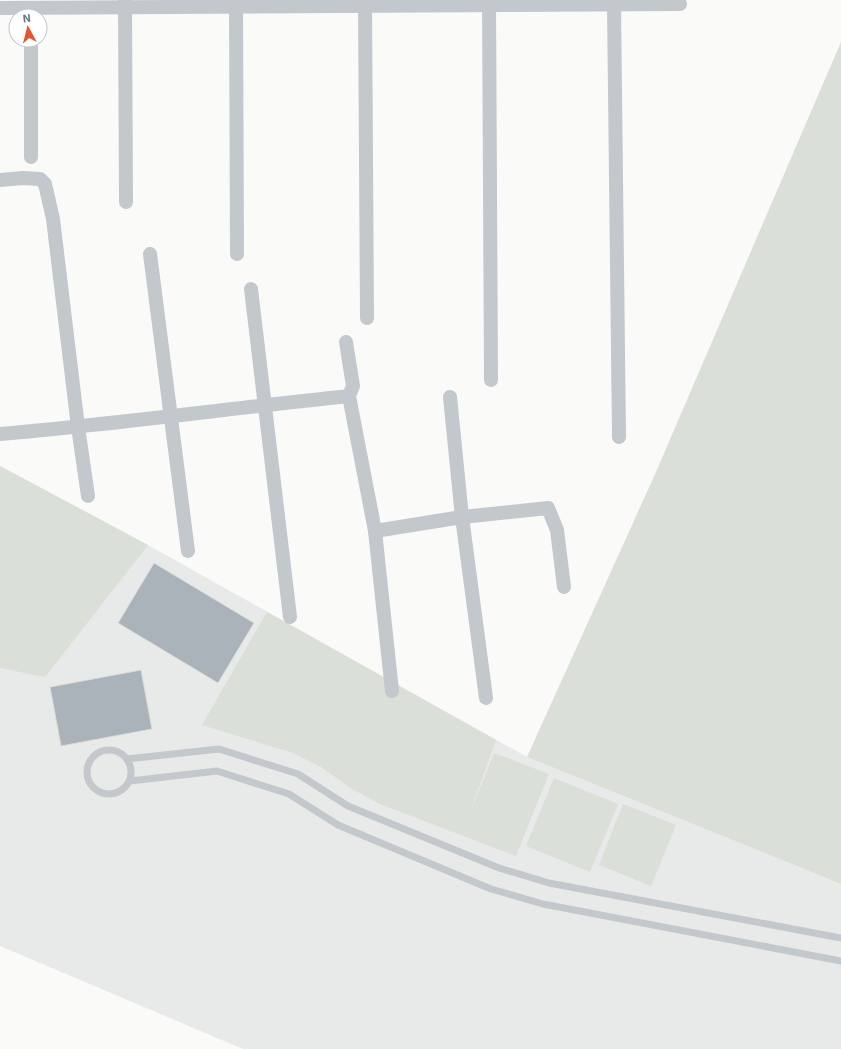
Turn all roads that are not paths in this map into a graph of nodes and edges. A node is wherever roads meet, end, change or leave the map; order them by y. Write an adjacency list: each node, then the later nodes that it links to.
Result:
1 (236, 3): 2 (street); 4 (street); 13 (street)
2 (365, 3): 3 (street); 15 (street)
3 (489, 3): 6 (street); 17 (street)
4 (125, 4): 7 (street); 11 (street)
5 (680, 4): 6 (street)
6 (614, 5): 24 (street)
7 (30, 8)
8 (31, 48): 9 (street)
9 (31, 157)
10 (0, 180): 22 (street)
11 (126, 202)
12 (150, 254): 21 (street)
13 (237, 254)
14 (251, 290): 20 (street)
15 (367, 318)
16 (346, 342): 18 (street)
17 (491, 380)
18 (349, 396): 20 (street); 27 (street)
19 (450, 397): 26 (street)
20 (265, 404): 21 (street); 30 (street)
21 (170, 416): 22 (street); 28 (street)
22 (78, 427): 23 (street); 25 (street)
23 (0, 434)
24 (619, 437)
25 (88, 496)
26 (462, 517): 27 (street); 29 (street); 32 (street)
27 (375, 531): 31 (street)
28 (188, 551)
29 (564, 587)
30 (290, 617)
31 (392, 691)
32 (486, 698)
33 (128, 759): 34 (lane); 34 (lane); 35 (lane)
34 (130, 780): 36 (lane)
35 (841, 938)
36 (841, 961)

